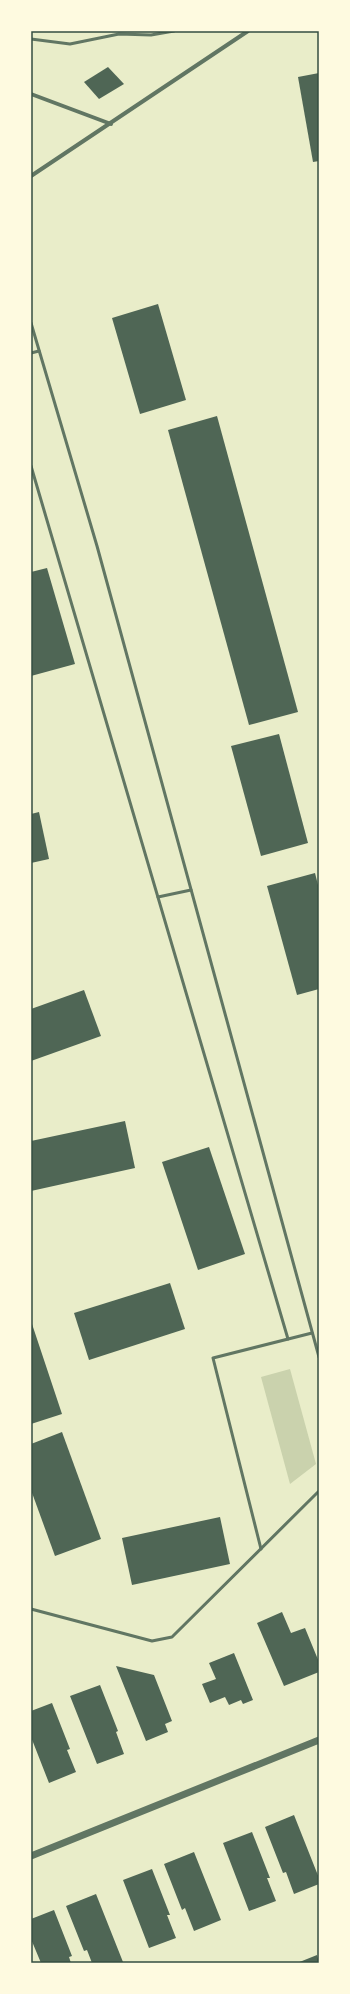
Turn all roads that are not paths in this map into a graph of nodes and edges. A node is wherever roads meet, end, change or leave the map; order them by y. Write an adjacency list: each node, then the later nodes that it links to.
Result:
1 (174, 31): 3 (lane)
2 (248, 31): 5 (street)
3 (31, 39)
4 (31, 94): 5 (street)
5 (111, 124): 6 (street)
6 (31, 176)
7 (31, 323): 8 (lane)
8 (39, 351): 9 (lane); 11 (lane)
9 (31, 353)
10 (31, 466): 12 (lane)
11 (190, 890): 12 (lane); 13 (lane)
12 (158, 897): 14 (lane)
13 (312, 1333): 14 (lane); 15 (lane)
14 (288, 1339): 17 (lane)
15 (319, 1357)
16 (319, 1491): 17 (lane)
17 (261, 1549): 18 (lane)
18 (31, 1608)
19 (319, 1740): 20 (street)
20 (31, 1856)

